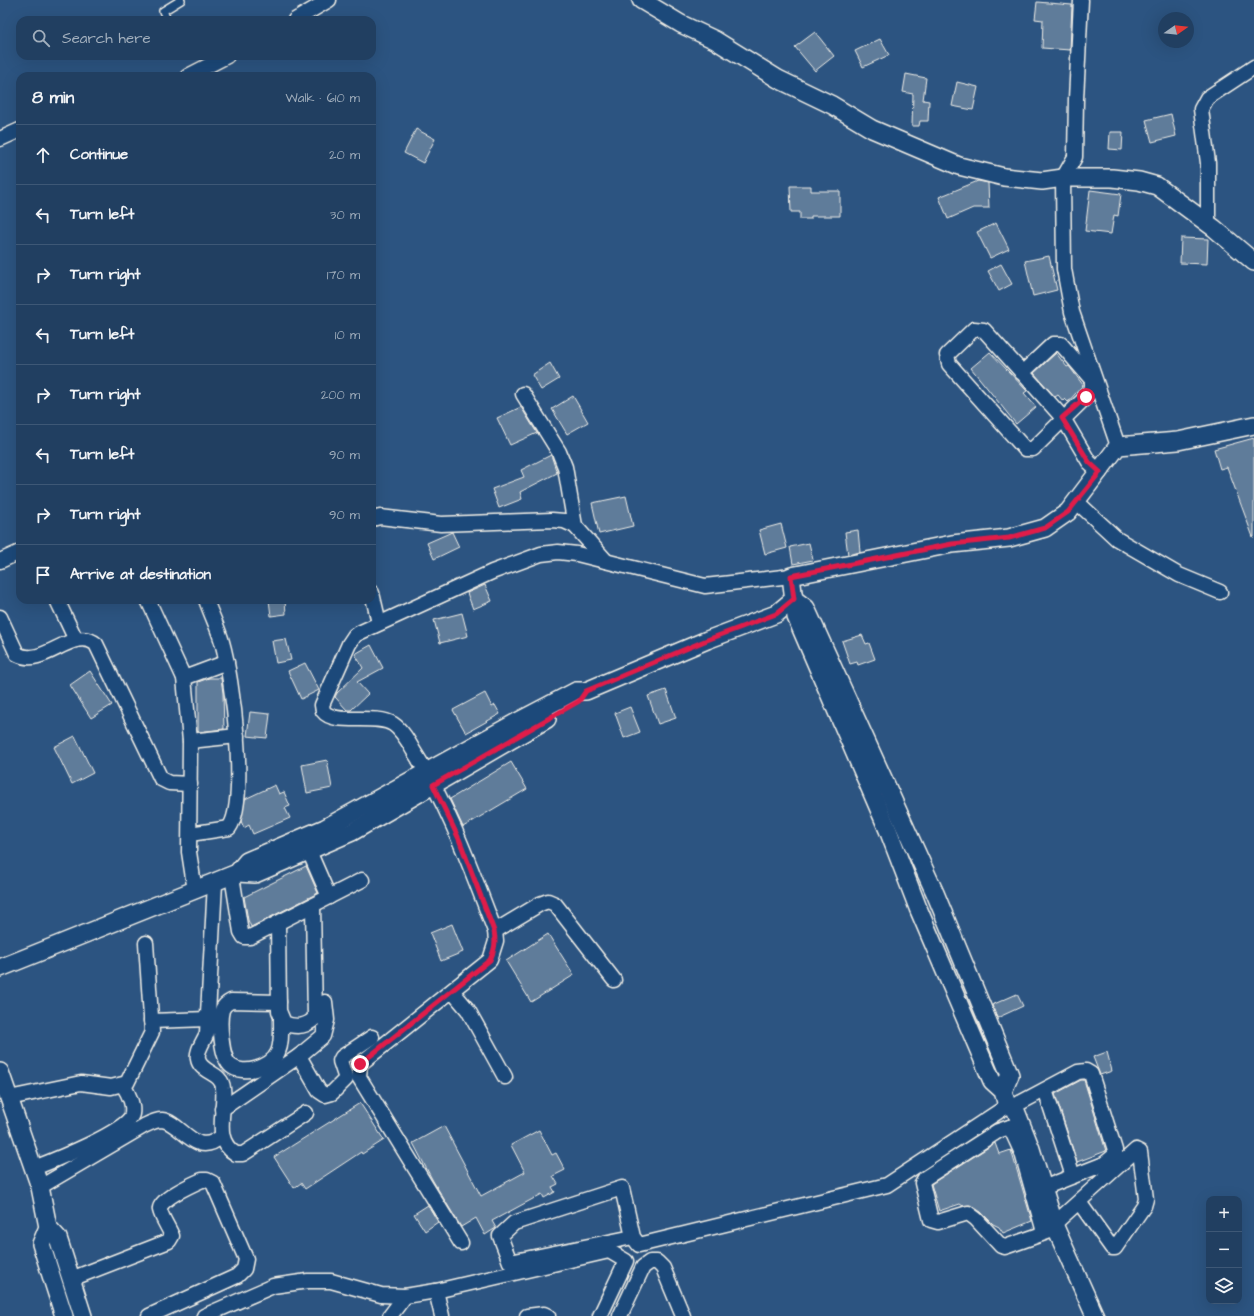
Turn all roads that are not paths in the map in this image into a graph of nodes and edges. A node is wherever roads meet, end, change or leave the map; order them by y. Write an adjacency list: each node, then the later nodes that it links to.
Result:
1 (181, 0): 5 (lane)
2 (329, 0): 6 (street)
3 (641, 0): 12 (street)
4 (1082, 0): 12 (street)
5 (165, 16)
6 (302, 16)
7 (219, 60): 9 (street)
8 (1254, 67): 13 (street)
9 (196, 72)
10 (16, 132): 11 (street)
11 (0, 139)
12 (1063, 178): 13 (street); 19 (street)
13 (1208, 224): 14 (street)
14 (1254, 262)
15 (1022, 373): 17 (street); 17 (street); 17 (street)
16 (523, 394): 23 (street)
17 (1062, 418): 20 (street)
18 (1254, 425): 19 (street)
19 (1118, 446): 20 (street)
20 (1100, 472): 21 (street)
21 (1076, 501): 27 (street); 28 (street)
22 (376, 518): 23 (street)
23 (575, 526): 26 (street)
24 (16, 554): 25 (street)
25 (0, 561)
26 (606, 561): 27 (street); 35 (street)
27 (791, 576): 29 (street)
28 (1220, 592)
29 (794, 599): 41 (street); 70 (street)
30 (59, 604): 36 (street)
31 (151, 604): 38 (street)
32 (208, 604): 37 (street)
33 (375, 604): 35 (street)
34 (0, 616): 36 (street)
35 (379, 623): 41 (street)
36 (76, 640): 42 (street)
37 (227, 662): 38 (street); 39 (street)
38 (184, 678): 40 (street)
39 (237, 736): 40 (street); 44 (street)
40 (190, 741): 42 (street)
41 (430, 779): 43 (street); 53 (street)
42 (190, 784): 44 (street)
43 (349, 824): 45 (street); 46 (street)
44 (190, 834): 49 (street)
45 (309, 851): 46 (street); 50 (street)
46 (234, 875): 48 (street); 52 (street)
47 (362, 880): 50 (street)
48 (215, 883): 49 (street); 61 (street)
49 (195, 891): 55 (street)
50 (329, 897): 51 (street)
51 (313, 906): 52 (street); 60 (street)
52 (278, 923): 58 (street)
53 (494, 931): 56 (street); 57 (street)
54 (146, 943): 62 (street)
55 (0, 968)
56 (614, 980)
57 (452, 990): 66 (street); 83 (street)
58 (279, 1002): 60 (street); 60 (street)
59 (325, 1002): 64 (street)
60 (281, 1018)
61 (208, 1019): 62 (street); 71 (street)
62 (151, 1021): 67 (street)
63 (372, 1037): 64 (street)
64 (299, 1056): 71 (street)
65 (0, 1072): 69 (street)
66 (505, 1077)
67 (123, 1085): 69 (street); 75 (street)
68 (1045, 1090): 70 (street); 76 (street); 76 (street)
69 (9, 1098): 75 (street)
70 (1008, 1101): 73 (street); 82 (street)
71 (222, 1109): 74 (street)
72 (306, 1113): 74 (street)
73 (1015, 1125): 78 (street); 81 (street); 81 (street)
74 (222, 1136): 77 (street)
75 (34, 1168): 77 (street)
76 (1073, 1176): 78 (street)
77 (40, 1187): 80 (street)
78 (1043, 1188): 81 (street)
79 (1079, 1202): 79 (street); 81 (street)
80 (48, 1227): 84 (street); 89 (street)
81 (1051, 1228): 100 (street)
82 (633, 1236): 82 (street)
83 (461, 1243)
84 (71, 1279): 90 (street); 91 (street)
85 (436, 1291): 86 (street); 93 (street); 96 (street)
86 (405, 1296): 88 (street); 92 (street)
87 (677, 1302): 97 (street); 98 (street); 99 (street)
88 (209, 1315)
89 (64, 1316)
90 (83, 1316)
91 (149, 1316)
92 (390, 1316)
93 (442, 1316)
94 (527, 1316): 95 (street)
95 (548, 1316)
96 (600, 1316)
97 (620, 1316)
98 (670, 1316)
99 (683, 1316)
100 (1095, 1316)

